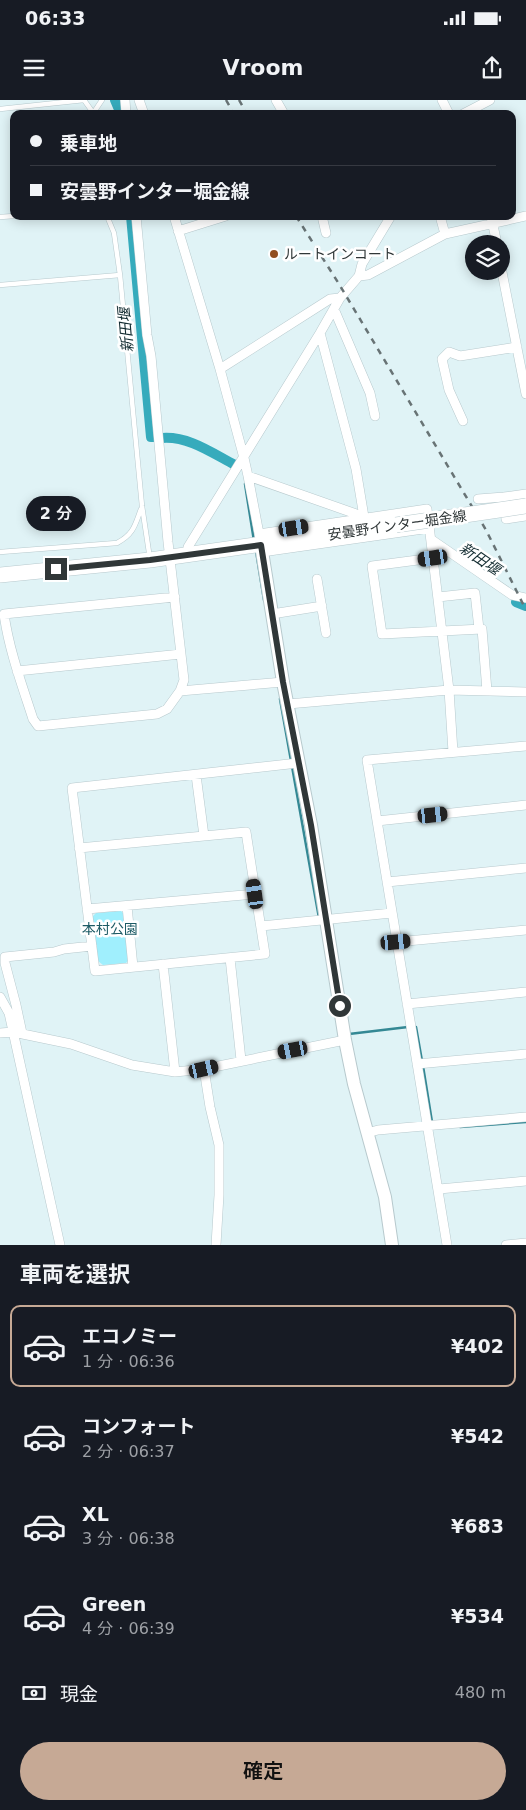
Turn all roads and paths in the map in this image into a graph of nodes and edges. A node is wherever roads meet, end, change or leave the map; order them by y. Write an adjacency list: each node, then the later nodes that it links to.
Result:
1 (490, 100): 4 (street)
2 (0, 109): 3 (lane)
3 (92, 110)
4 (471, 110)
5 (109, 220): 17 (lane)
6 (136, 220): 43 (street)
7 (175, 220): 13 (street)
8 (214, 220): 13 (street)
9 (323, 220): 14 (street)
10 (389, 220): 18 (street)
11 (441, 220): 15 (street)
12 (492, 220): 15 (street); 16 (street)
13 (178, 232): 25 (street)
14 (326, 233)
15 (445, 234): 18 (street)
16 (495, 235)
17 (120, 275): 20 (lane); 34 (lane)
18 (359, 276): 21 (street)
19 (504, 280): 24 (street)
20 (0, 285)
21 (340, 298): 22 (street); 25 (street)
22 (334, 309): 23 (street); 27 (street)
23 (320, 333): 29 (street); 37 (street)
24 (520, 351): 26 (street); 28 (street)
25 (220, 369): 29 (street)
26 (526, 394)
27 (375, 416)
28 (463, 421)
29 (244, 458): 30 (street); 42 (street)
30 (248, 476): 37 (street); 40 (street)
31 (526, 494): 32 (street)
32 (504, 497): 33 (street); 36 (street)
33 (478, 499)
34 (142, 506): 41 (lane); 45 (lane)
35 (526, 506): 40 (main road, 安曇野インター堀金線, bridge)
36 (526, 516)
37 (364, 517): 38 (street); 40 (street)
38 (430, 528): 39 (street); 40 (street)
39 (432, 540): 44 (street); 50 (street)
40 (261, 544): 42 (main road, 安曇野インター堀金線); 52 (street)
41 (0, 552)
42 (188, 555): 43 (main road, 安曇野インター堀金線)
43 (171, 558): 45 (main road, 安曇野インター堀金線); 48 (street)
44 (433, 558): 49 (street); 54 (street)
45 (150, 560): 46 (main road, 安曇野インター堀金線)
46 (0, 575)
47 (317, 579): 51 (street)
48 (175, 597): 56 (street); 57 (street)
49 (438, 597): 53 (street); 54 (street)
50 (526, 598)
51 (322, 606): 52 (street); 55 (street)
52 (272, 614): 58 (street)
53 (479, 629): 54 (street); 61 (street)
54 (442, 630): 60 (street)
55 (326, 633)
56 (181, 654): 57 (street); 59 (street)
57 (17, 671): 59 (street)
58 (283, 682): 59 (street); 63 (street)
59 (180, 690)
60 (449, 690): 61 (street); 63 (street); 65 (street)
61 (487, 691): 62 (street)
62 (526, 692)
63 (288, 704): 66 (street)
64 (526, 746): 65 (street)
65 (453, 752): 69 (street)
66 (298, 763): 67 (street); 78 (street)
67 (196, 775): 70 (street); 71 (street)
68 (526, 805): 69 (street)
69 (377, 821): 73 (street)
70 (204, 836): 71 (street); 74 (street)
71 (79, 848): 76 (street)
72 (526, 868): 73 (street)
73 (387, 882): 77 (street)
74 (255, 894): 75 (street); 79 (street)
75 (127, 906): 76 (street); 86 (street)
76 (87, 909): 82 (street)
77 (392, 913): 78 (street); 81 (street)
78 (326, 919): 79 (street); 92 (street)
79 (261, 926): 83 (street)
80 (526, 930): 81 (street)
81 (396, 942): 89 (street)
82 (92, 946): 84 (street); 86 (street)
83 (230, 958): 85 (street); 94 (street)
84 (2, 963): 90 (street)
85 (163, 964): 86 (street); 97 (street)
86 (133, 967)
87 (526, 992): 89 (street)
88 (0, 997): 90 (street)
89 (407, 1004): 95 (street)
90 (17, 1032): 91 (street); 97 (street); 104 (street)
91 (0, 1033)
92 (345, 1040): 94 (street); 100 (street)
93 (526, 1054): 95 (street)
94 (241, 1060): 96 (street)
95 (417, 1064): 99 (street)
96 (204, 1069): 97 (street); 105 (street)
97 (175, 1072)
98 (526, 1117): 99 (street)
99 (427, 1125): 100 (street); 102 (street)
100 (367, 1133): 106 (street)
101 (526, 1181): 102 (street)
102 (439, 1189): 107 (street)
103 (526, 1243): 108 (street)
104 (60, 1245)
105 (216, 1245)
106 (392, 1245)
107 (447, 1245)
108 (506, 1245)

